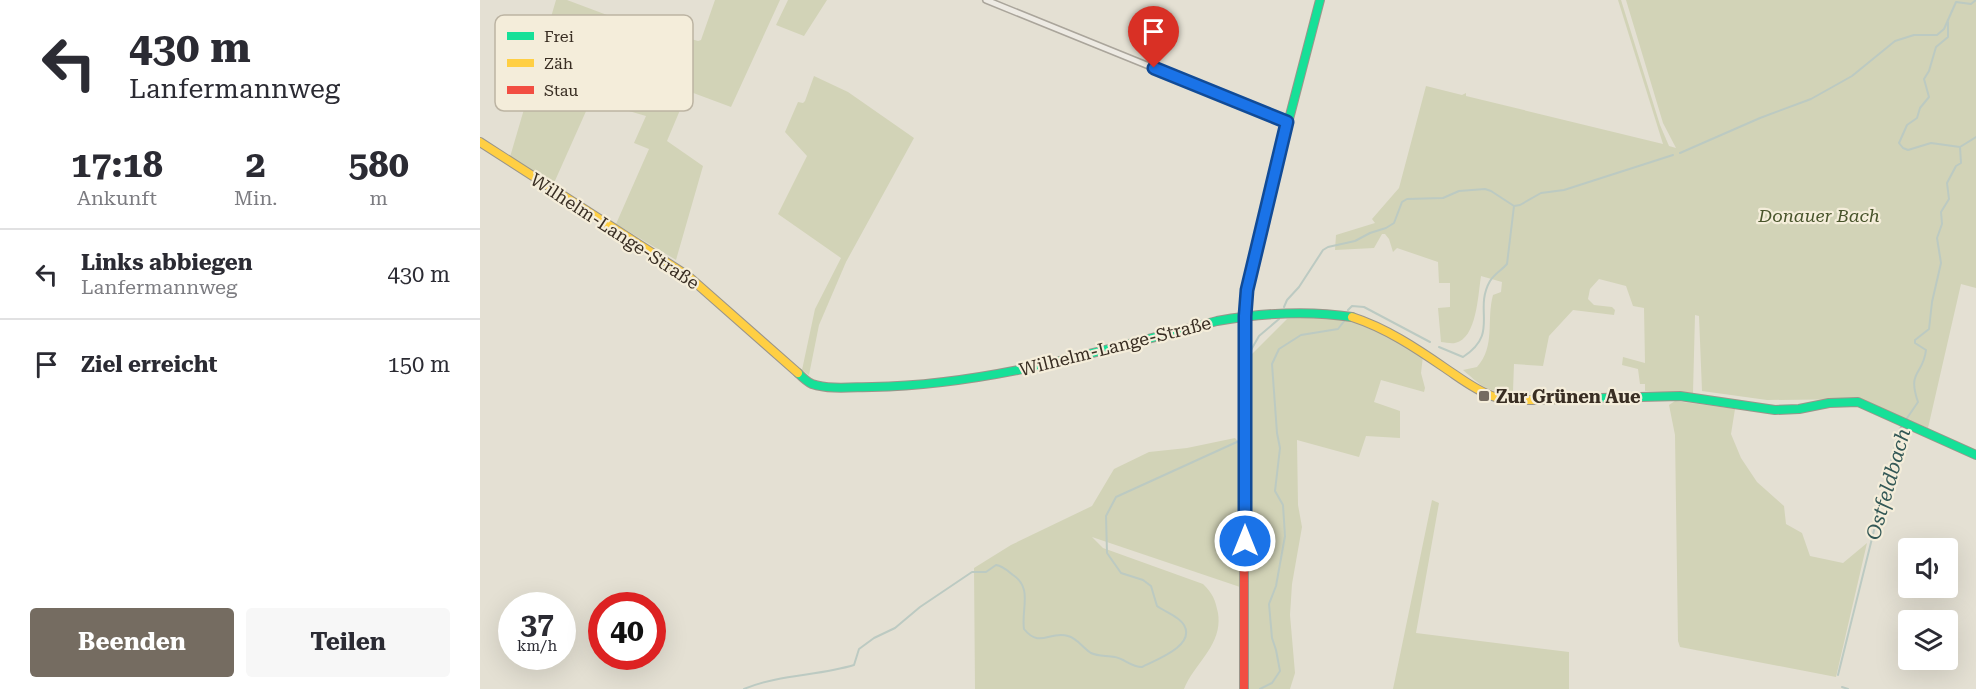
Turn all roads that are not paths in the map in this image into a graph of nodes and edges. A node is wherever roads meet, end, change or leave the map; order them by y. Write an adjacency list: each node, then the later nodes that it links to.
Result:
1 (986, 0): 3 (street)
2 (1320, 0): 3 (street)
3 (1287, 122): 5 (street)
4 (480, 142): 5 (street, Wilhelm-Lange-Straße)
5 (1245, 316): 6 (street, Wilhelm-Lange-Straße); 7 (street)
6 (1976, 454)
7 (1244, 689)

